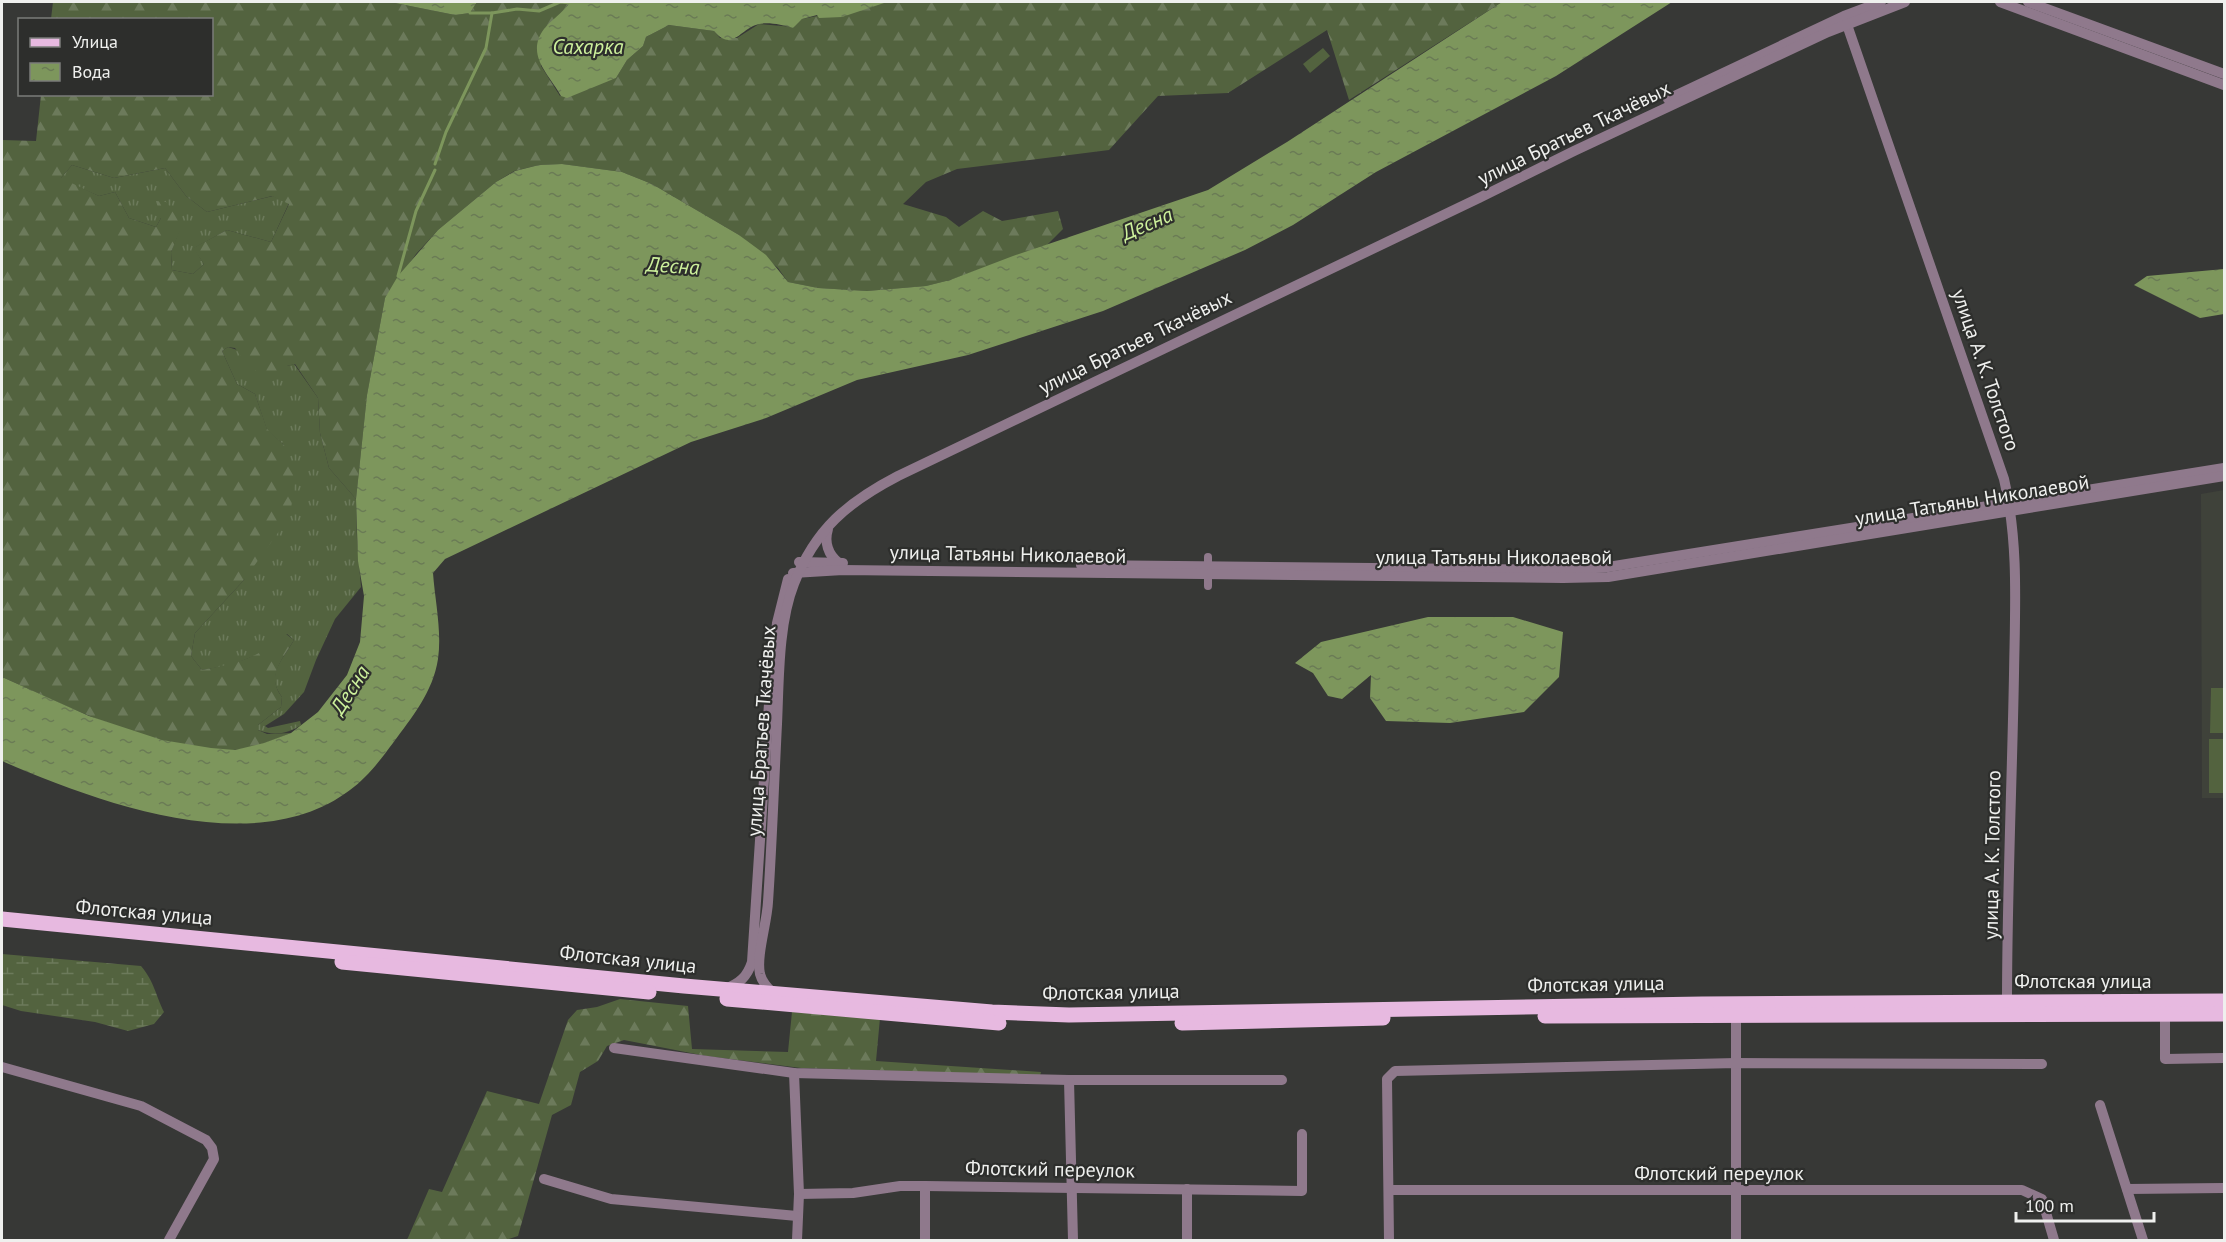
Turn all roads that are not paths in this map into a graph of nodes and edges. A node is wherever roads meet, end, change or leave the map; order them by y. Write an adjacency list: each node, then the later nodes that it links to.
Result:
1 (1881, 2): 5 (street, улица Братьев Ткачёвых)
2 (1905, 2): 5 (street, улица Братьев Ткачёвых)
3 (2000, 2): 7 (street)
4 (2028, 2): 6 (street)
5 (1845, 19): 10 (street, улица А. К. Толстого); 11 (street, улица Братьев Ткачёвых); 14 (street, улица Братьев Ткачёвых)
6 (2224, 74)
7 (2224, 85)
8 (2224, 468): 10 (street, улица Татьяны Николаевой)
9 (2224, 476): 10 (street, улица Татьяны Николаевой)
10 (2010, 507): 13 (street, улица Татьяны Николаевой); 21 (street, улица А. К. Толстого)
11 (830, 523): 12 (street); 14 (street, улица Братьев Ткачёвых)
12 (839, 566): 13 (street, улица Татьяны Николаевой); 14 (street, улица Татьяны Николаевой); 14 (street)
13 (1208, 566): 15 (street)
14 (797, 570): 18 (street, улица Братьев Ткачёвых); 19 (street, улица Братьев Ткачёвых)
15 (1208, 586)
16 (2, 919): 18 (main road, Флотская улица)
17 (2, 929): 24 (main road, Флотская улица)
18 (725, 989): 19 (main road, Флотская улица)
19 (773, 993): 21 (main road, Флотская улица)
20 (2224, 1001): 21 (main road, Флотская улица)
21 (2007, 1002)
22 (2165, 1014): 23 (main road, Флотская улица); 24 (main road, Флотская улица); 26 (street)
23 (2224, 1014)
24 (1736, 1015): 27 (street)
25 (614, 1048): 30 (street)
26 (2224, 1058)
27 (1736, 1063): 28 (street); 41 (street); 42 (street)
28 (2042, 1064)
29 (2, 1067): 45 (street)
30 (794, 1073): 31 (street); 43 (street)
31 (1069, 1080): 32 (street); 37 (street)
32 (1282, 1080)
33 (2100, 1105): 40 (street)
34 (1302, 1134): 39 (street, Флотский переулок)
35 (544, 1179): 44 (street)
36 (925, 1186): 37 (street, Флотский переулок); 43 (street, Флотский переулок); 47 (street)
37 (1072, 1187): 39 (street, Флотский переулок); 48 (street)
38 (2224, 1188): 40 (street)
39 (1187, 1189): 49 (street)
40 (2127, 1189): 53 (street)
41 (1389, 1190): 42 (street, Флотский переулок); 50 (street)
42 (1736, 1191): 51 (street); 52 (street, Флотский переулок)
43 (799, 1194): 44 (street)
44 (797, 1216): 46 (street)
45 (168, 1240)
46 (798, 1240)
47 (925, 1240)
48 (1073, 1240)
49 (1187, 1240)
50 (1389, 1240)
51 (1736, 1240)
52 (2054, 1240)
53 (2143, 1240)

